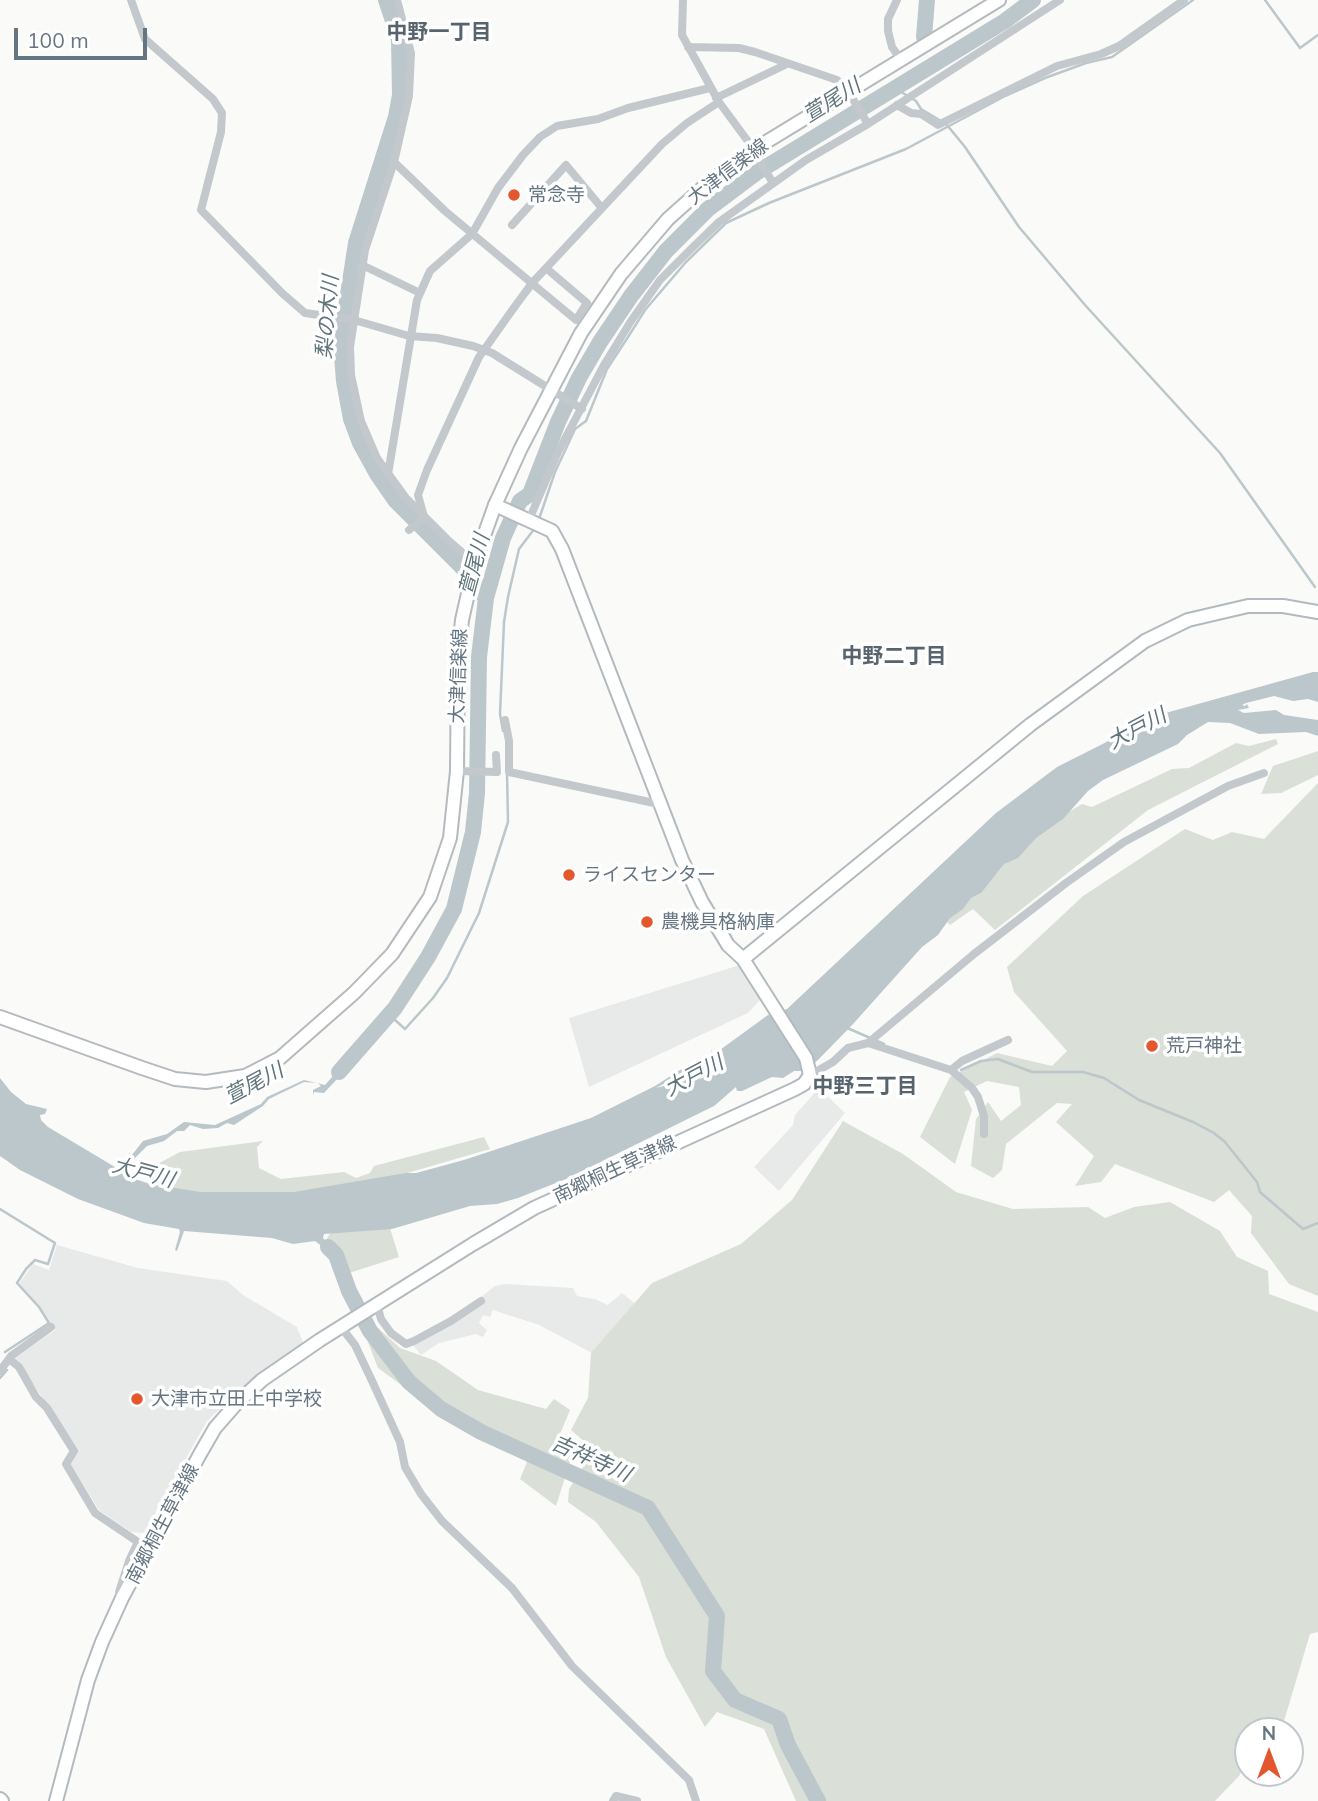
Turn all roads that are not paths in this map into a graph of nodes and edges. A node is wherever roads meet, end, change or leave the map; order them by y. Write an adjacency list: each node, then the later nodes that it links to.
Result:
1 (131, 0): 27 (street)
2 (397, 0): 17 (street)
3 (683, 0): 8 (street)
4 (897, 0): 9 (street)
5 (999, 0): 9 (main road, 大津信楽線)
6 (1060, 0): 14 (street)
7 (1184, 0): 14 (street)
8 (688, 47): 10 (street); 11 (street)
9 (901, 60): 12 (main road, 大津信楽線)
10 (787, 64): 12 (street); 13 (street)
11 (710, 88): 13 (street); 21 (street)
12 (850, 94): 15 (street); 16 (main road, 大津信楽線)
13 (718, 100): 16 (street); 19 (street)
14 (897, 104): 15 (street)
15 (867, 122): 18 (street)
16 (754, 153): 18 (street); 26 (main road, 大津信楽線)
17 (394, 158): 21 (street); 22 (street)
18 (772, 181): 31 (street)
19 (601, 207): 20 (street); 23 (street)
20 (512, 225)
21 (472, 234): 24 (street); 25 (street)
22 (362, 265): 25 (street); 27 (street)
23 (546, 268): 24 (street); 26 (street)
24 (533, 282): 26 (street); 29 (street)
25 (420, 293): 28 (street)
26 (586, 316): 30 (main road, 大津信楽線)
27 (352, 319): 28 (street); 32 (street)
28 (409, 336): 29 (street); 32 (street)
29 (484, 350): 30 (street); 34 (street)
30 (553, 393): 31 (street); 33 (main road, 大津信楽線)
31 (582, 409): 35 (street)
32 (388, 474): 34 (street)
33 (497, 506): 35 (main road); 37 (main road, 大津信楽線)
34 (424, 516): 36 (street); 37 (street)
35 (527, 519): 43 (main road)
36 (410, 530)
37 (474, 564): 41 (main road, 大津信楽線)
38 (1318, 612): 44 (main road)
39 (505, 720): 43 (street)
40 (496, 755): 41 (street)
41 (461, 771): 45 (main road, 大津信楽線)
42 (1264, 773): 46 (street)
43 (659, 804): 44 (main road)
44 (743, 959): 49 (main road)
45 (0, 1017)
46 (871, 1040): 48 (street); 49 (street)
47 (1008, 1040): 48 (street)
48 (951, 1070): 50 (street)
49 (810, 1072): 52 (main road, 南郷桐生草津線)
50 (984, 1134)
51 (481, 1301): 52 (street)
52 (376, 1305): 54 (main road, 南郷桐生草津線)
53 (51, 1327): 55 (street)
54 (341, 1327): 57 (main road, 南郷桐生草津線); 61 (street)
55 (9, 1359): 56 (street); 57 (street)
56 (0, 1371)
57 (122, 1598): 58 (main road, 南郷桐生草津線)
58 (56, 1801)
59 (613, 1801): 60 (street)
60 (637, 1801)
61 (696, 1801)

